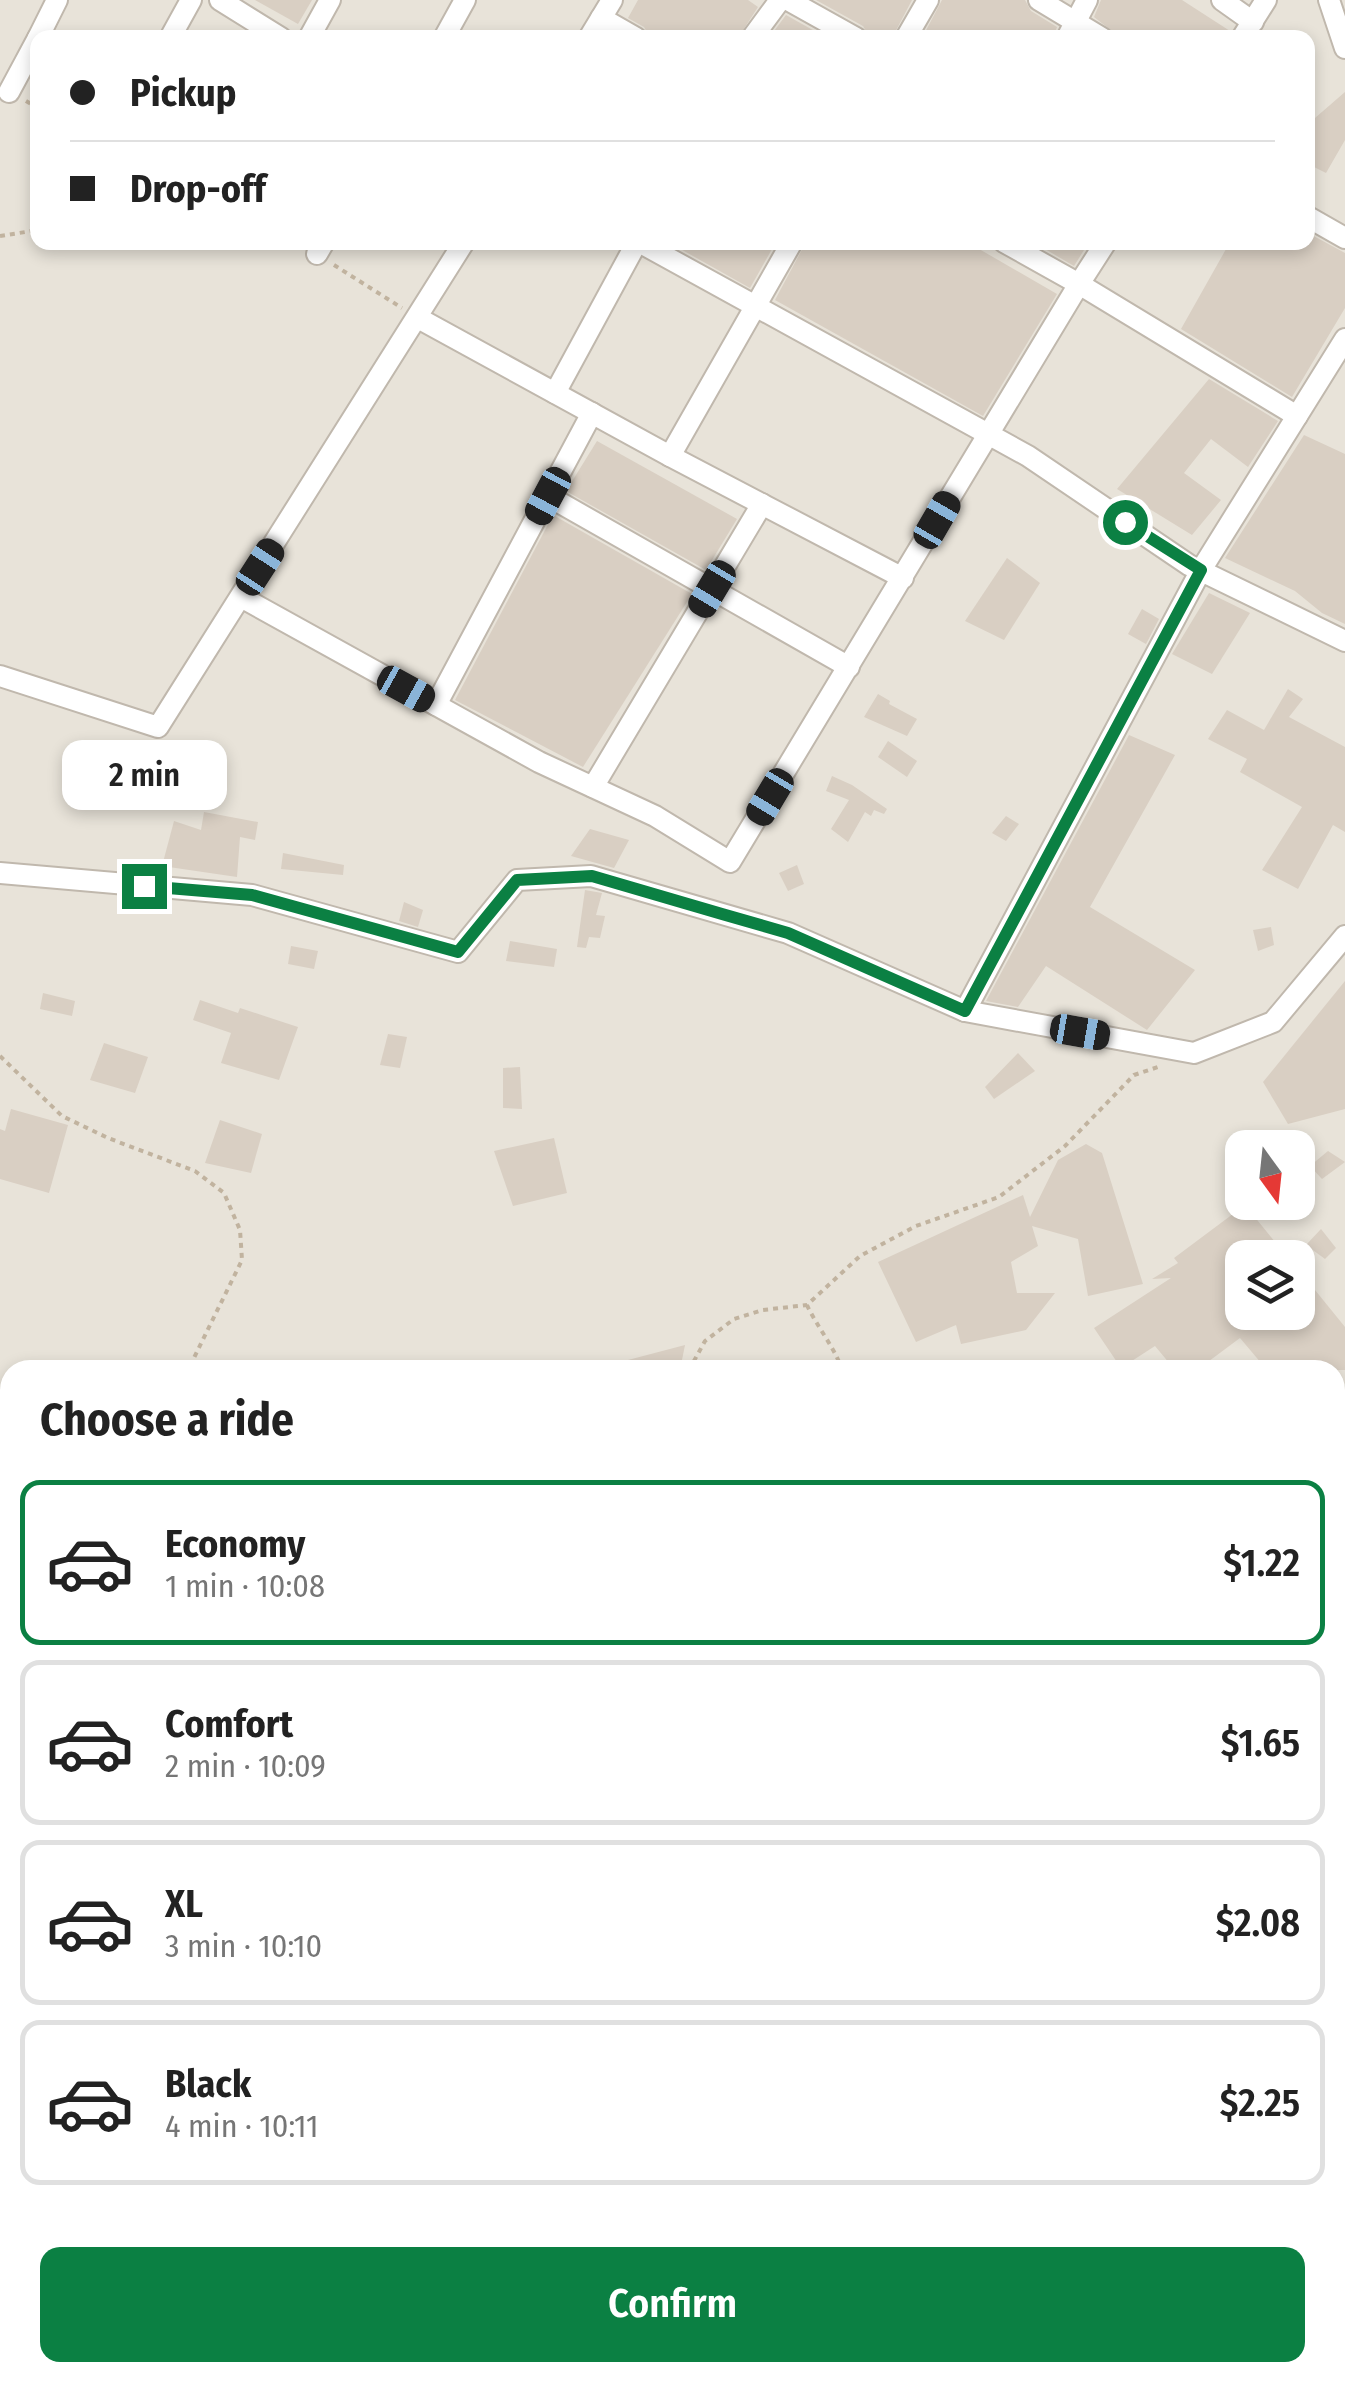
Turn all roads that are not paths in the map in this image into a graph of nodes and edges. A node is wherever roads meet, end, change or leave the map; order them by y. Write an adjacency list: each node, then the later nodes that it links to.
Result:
1 (57, 0): 15 (street)
2 (191, 0): 16 (street)
3 (220, 0): 17 (street)
4 (330, 0): 18 (street)
5 (465, 0): 19 (street)
6 (780, 0): 21 (street)
7 (788, 0): 22 (street)
8 (928, 0): 23 (street)
9 (1039, 0): 24 (street)
10 (1087, 0): 24 (street)
11 (1222, 0): 25 (street)
12 (1266, 0): 25 (street)
13 (1329, 0): 26 (street)
14 (606, 9): 20 (street)
15 (42, 30)
16 (174, 30)
17 (267, 30)
18 (313, 30)
19 (448, 30)
20 (628, 30)
21 (758, 30)
22 (842, 30)
23 (911, 30)
24 (1072, 30)
25 (1248, 30)
26 (1345, 48)
27 (30, 53): 28 (street)
28 (10, 92)
29 (1315, 221): 30 (street)
30 (1345, 238)
31 (459, 250): 39 (street)
32 (634, 250): 41 (street)
33 (653, 250): 38 (street)
34 (787, 250): 38 (street)
35 (1018, 250): 37 (street)
36 (1101, 250): 37 (street)
37 (1078, 284): 43 (street); 44 (street)
38 (755, 306): 44 (street); 45 (street)
39 (418, 318): 41 (street); 51 (street)
40 (1345, 339): 43 (street)
41 (555, 393): 42 (street)
42 (592, 413): 45 (street); 46 (street)
43 (1297, 416): 48 (street)
44 (987, 434): 48 (street); 49 (street)
45 (670, 456): 47 (street)
46 (548, 496): 50 (street); 55 (street)
47 (762, 504): 49 (street); 50 (street)
48 (1201, 570): 52 (street); 59 (street)
49 (903, 578): 53 (street)
50 (712, 589): 53 (street); 56 (street)
51 (241, 597): 54 (street); 55 (street)
52 (1345, 641)
53 (849, 667): 56 (street)
54 (0, 676)
55 (436, 705): 56 (street)
56 (593, 787)
57 (0, 873): 59 (street)
58 (1345, 936): 59 (street)
59 (965, 1011)

